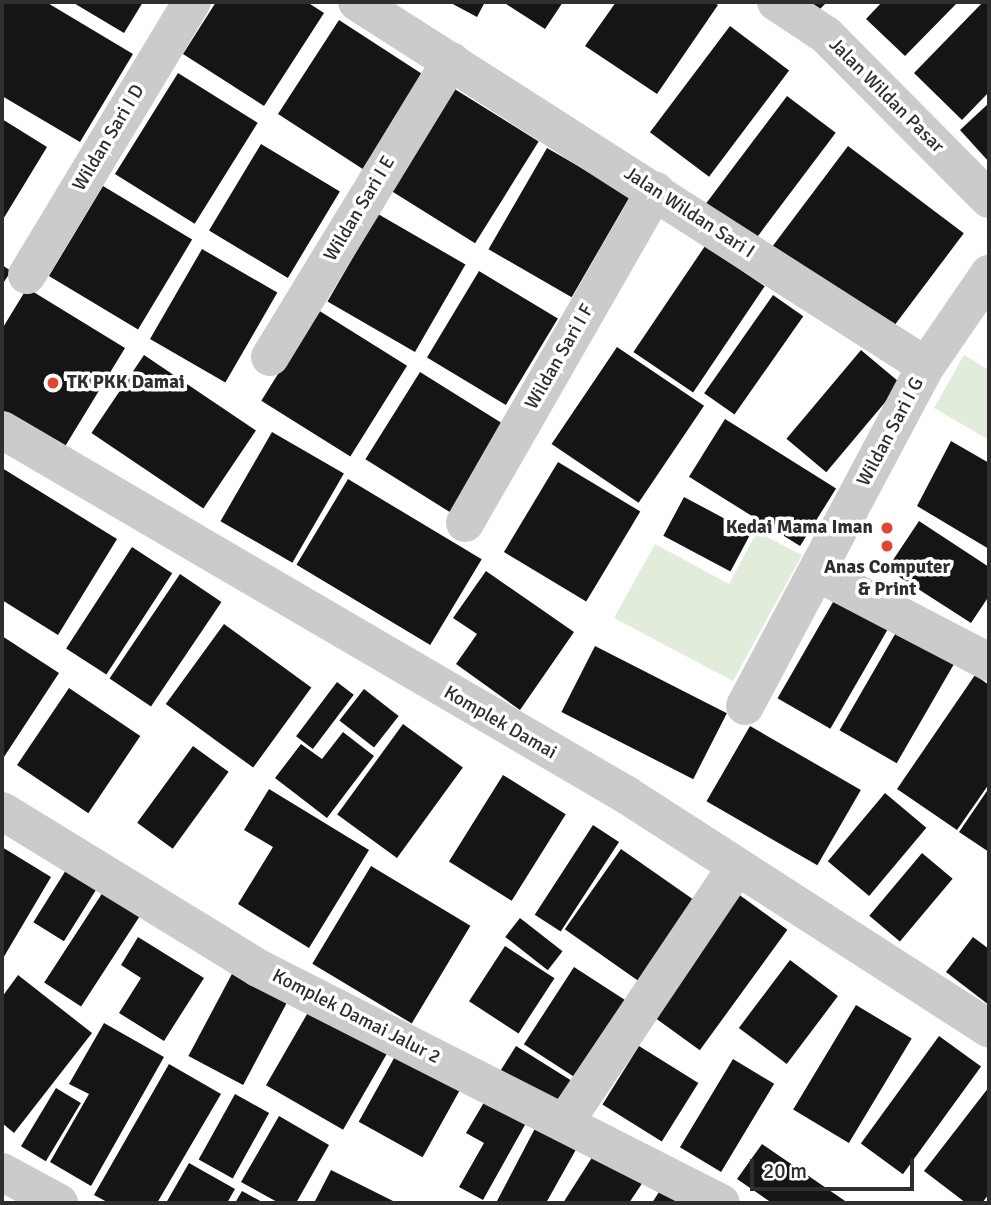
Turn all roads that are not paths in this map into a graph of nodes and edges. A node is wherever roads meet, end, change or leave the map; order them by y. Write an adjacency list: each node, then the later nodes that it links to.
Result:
1 (192, 2): 8 (street, Wildan Sari I D)
2 (357, 2): 4 (street, Jalan Wildan Sari I)
3 (776, 2): 6 (street, Jalan Wildan Pasar)
4 (451, 61): 5 (street, Jalan Wildan Sari I); 9 (street, Wildan Sari I E)
5 (655, 191): 10 (street, Jalan Wildan Sari I); 12 (street, Wildan Sari I F)
6 (989, 199)
7 (989, 274): 10 (street)
8 (27, 275)
9 (270, 357)
10 (926, 366): 13 (street, Wildan Sari I G)
11 (2, 430): 17 (street, Komplek Damai)
12 (465, 523)
13 (818, 573): 14 (street); 15 (street, Wildan Sari I G)
14 (989, 662)
15 (745, 706)
16 (2, 811): 19 (street, Komplek Damai Jalur 2)
17 (737, 866): 18 (street, Komplek Damai); 19 (street)
18 (989, 1030)
19 (565, 1122): 22 (street, Komplek Damai Jalur 2)
20 (2, 1172): 21 (street)
21 (59, 1203)
22 (722, 1203)

